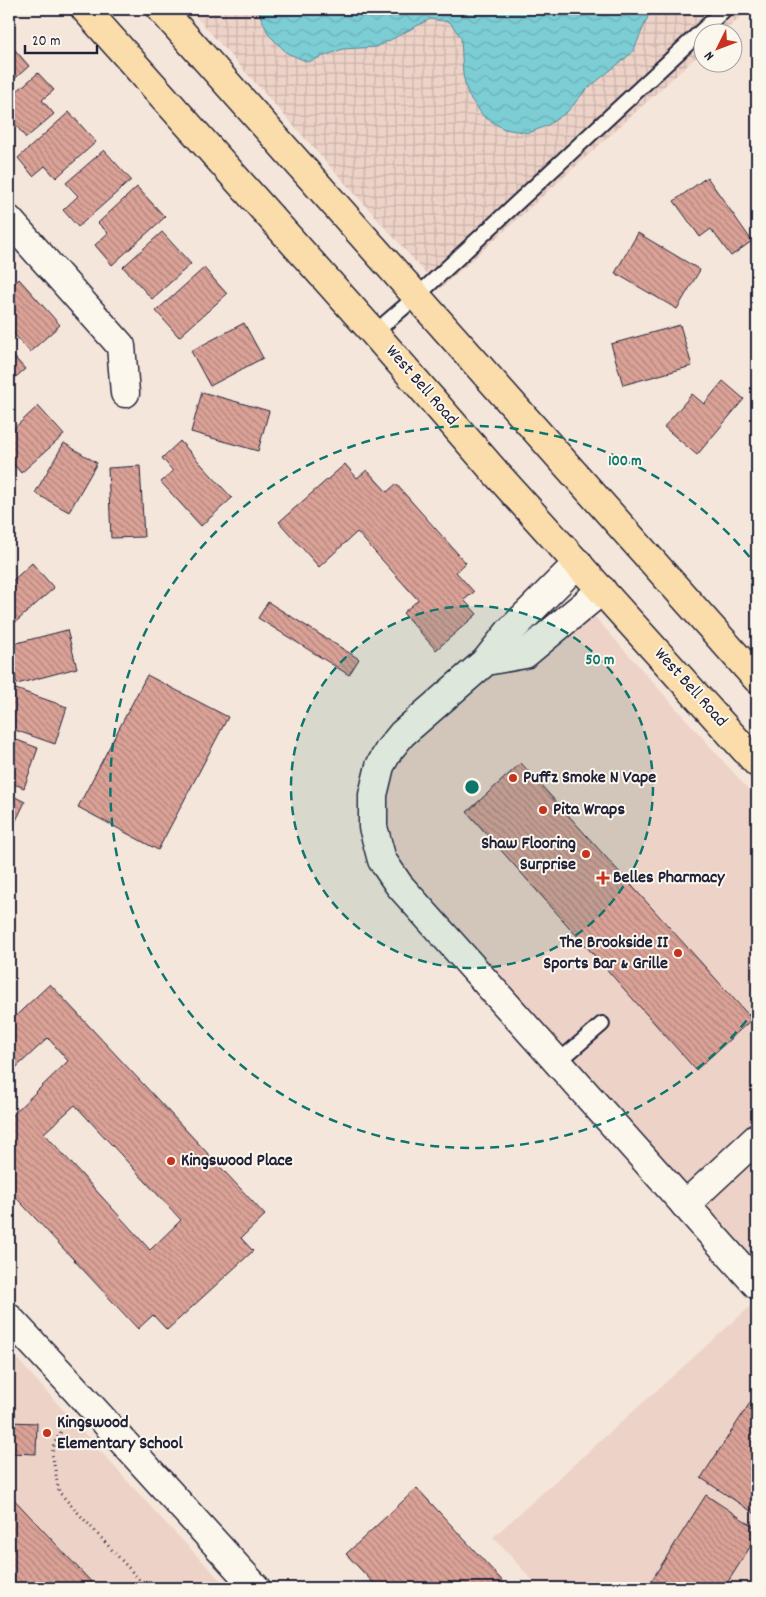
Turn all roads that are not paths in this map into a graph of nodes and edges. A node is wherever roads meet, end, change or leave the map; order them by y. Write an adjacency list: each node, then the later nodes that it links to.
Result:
1 (85, 9): 6 (main road, West Bell Road)
2 (161, 9): 5 (main road)
3 (725, 9): 5 (lane)
4 (10, 225): 7 (street)
5 (418, 296): 6 (lane); 11 (main road)
6 (374, 333): 8 (main road, West Bell Road)
7 (125, 393)
8 (578, 563): 9 (main road, West Bell Road); 10 (street)
9 (602, 590): 10 (street); 12 (main road, West Bell Road)
10 (486, 661): 14 (street)
11 (757, 679)
12 (757, 762)
13 (602, 1024): 14 (lane)
14 (558, 1062): 16 (street)
15 (757, 1138): 16 (street)
16 (685, 1205): 17 (street)
17 (757, 1285)
18 (9, 1318): 19 (street)
19 (256, 1588)

